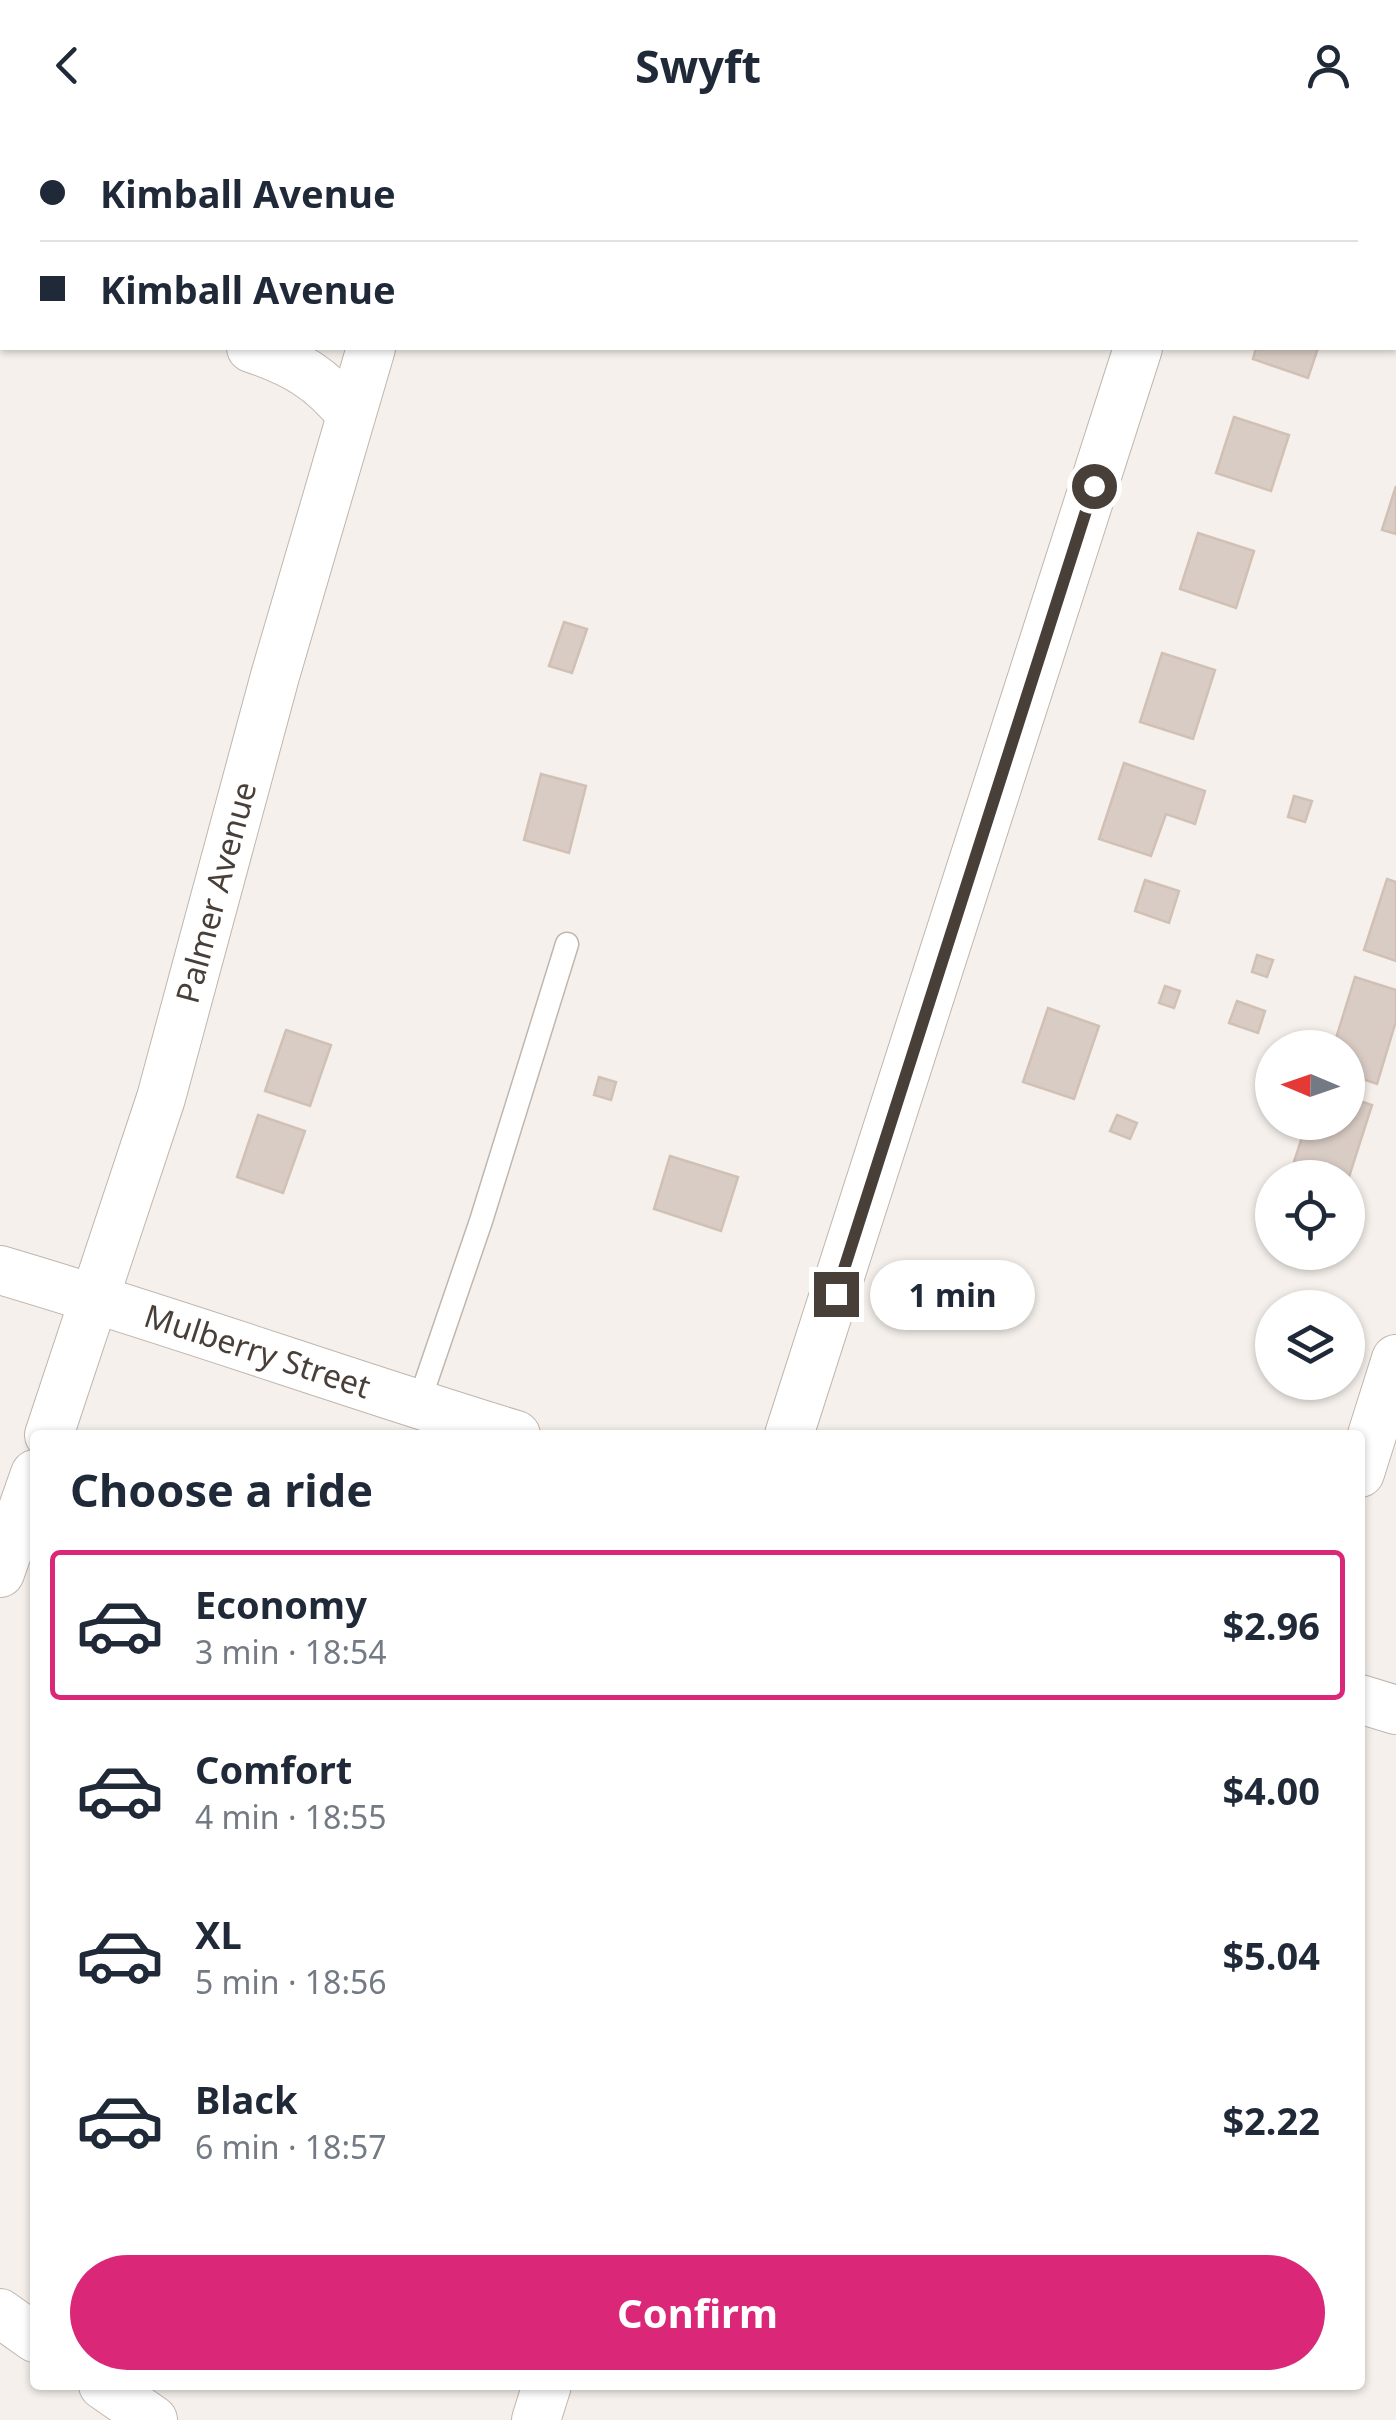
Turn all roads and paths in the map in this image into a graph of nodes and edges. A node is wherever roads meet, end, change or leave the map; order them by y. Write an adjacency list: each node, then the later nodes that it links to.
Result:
1 (257, 350): 4 (street)
2 (370, 350): 4 (street, Palmer Avenue)
3 (1137, 350): 12 (street)
4 (350, 415): 7 (street, Palmer Avenue)
5 (567, 944): 9 (lane)
6 (0, 1270): 7 (street, Mulberry Street)
7 (97, 1298): 9 (street, Mulberry Street); 10 (street, Palmer Avenue)
8 (1396, 1359): 13 (street)
9 (418, 1405): 11 (street, Mulberry Street)
10 (51, 1430)
11 (500, 1430)
12 (792, 1430)
13 (1365, 1457)
14 (30, 1488): 15 (street)
15 (0, 1573)
16 (1365, 1701): 17 (street)
17 (1396, 1710)
18 (0, 2313): 19 (street)
19 (30, 2334)
20 (110, 2390): 22 (street)
21 (545, 2390): 23 (street)
22 (152, 2420)
23 (536, 2420)

